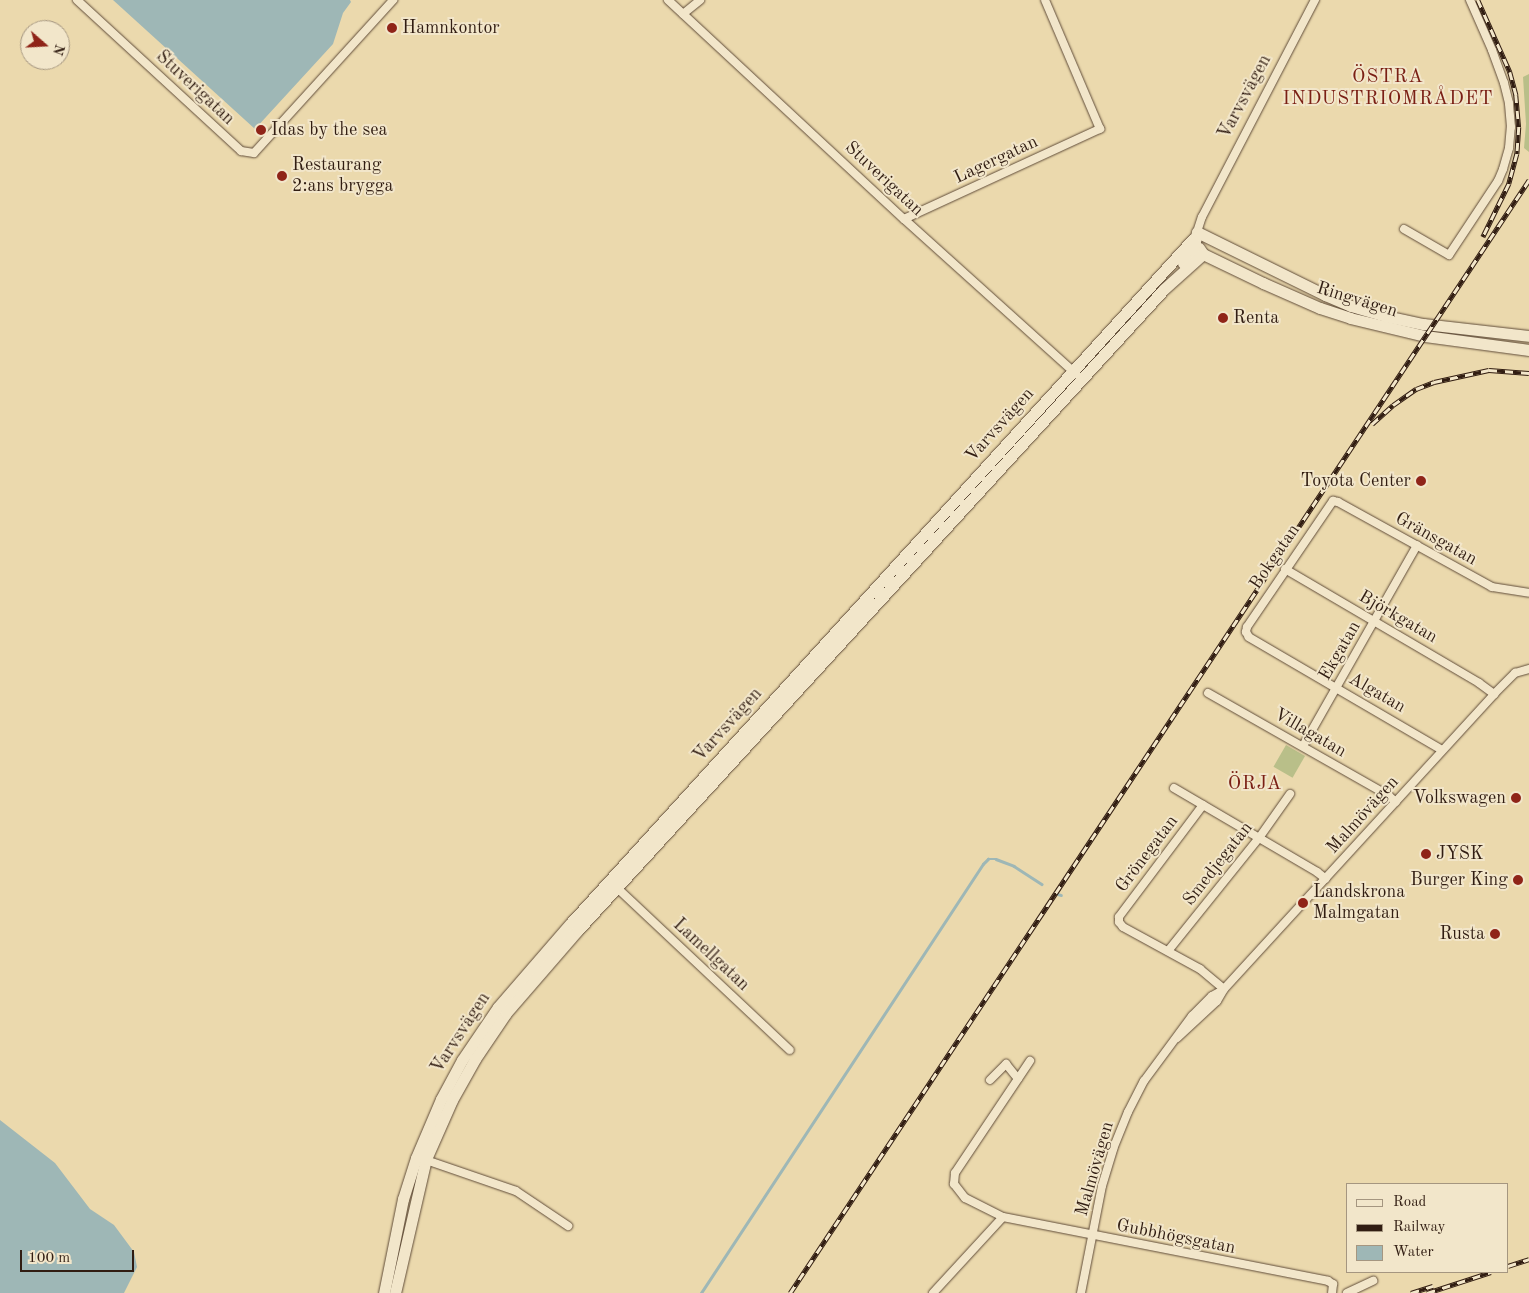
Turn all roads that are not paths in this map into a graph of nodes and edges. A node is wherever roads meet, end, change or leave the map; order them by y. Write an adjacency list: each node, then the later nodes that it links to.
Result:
1 (77, 0): 2 (street, Stuverigatan)
2 (393, 0)
3 (668, 0): 8 (street, Stuverigatan)
4 (700, 0): 8 (street)
5 (1045, 0): 9 (street, Lagergatan)
6 (1315, 0): 11 (street, Varvsvägen)
7 (1470, 0): 10 (street)
8 (683, 14): 9 (street, Stuverigatan)
9 (904, 219): 16 (street, Stuverigatan)
10 (1404, 229)
11 (1195, 235): 12 (main road); 13 (main road, Varvsvägen); 14 (main road, Ringvägen); 16 (main road, Varvsvägen)
12 (1203, 254): 13 (main road, Varvsvägen); 15 (main road, Ringvägen)
13 (1164, 289): 16 (main road, Varvsvägen)
14 (1529, 336)
15 (1529, 350)
16 (1077, 374): 35 (main road, Varvsvägen)
17 (1333, 501): 18 (street, Gränsgatan); 19 (street, Bokgatan)
18 (1417, 546): 20 (street, Gränsgatan); 21 (street, Ekgatan)
19 (1285, 569): 21 (street, Björkgatan); 22 (street, Bokgatan)
20 (1529, 593)
21 (1374, 621): 24 (street, Ekgatan); 26 (street, Björkgatan)
22 (1246, 632): 24 (street, Algatan)
23 (1529, 669): 26 (street, Malmövägen)
24 (1337, 687): 27 (street, Ekgatan); 28 (street, Algatan)
25 (1208, 692): 27 (street, Villagatan)
26 (1494, 694): 28 (street, Malmövägen)
27 (1303, 746): 31 (street, Villagatan)
28 (1442, 750): 31 (street, Malmövägen)
29 (1174, 788): 32 (street)
30 (1290, 794): 33 (street, Smedjegatan)
31 (1396, 802): 34 (street, Malmövägen)
32 (1203, 805): 33 (street); 36 (street, Grönegatan)
33 (1259, 838): 34 (street); 36 (street, Smedjegatan)
34 (1326, 879): 37 (street, Malmövägen)
35 (614, 885): 38 (street, Lamellgatan); 42 (main road, Varvsvägen)
36 (1168, 951): 37 (street)
37 (1224, 989): 45 (street, Malmövägen)
38 (790, 1050)
39 (1030, 1060): 40 (street, Gubbhögsgatan)
40 (1018, 1079): 41 (street); 43 (street, Gubbhögsgatan)
41 (990, 1080)
42 (421, 1158): 44 (street); 47 (main road, Varvsvägen); 48 (main road, Varvsvägen)
43 (1003, 1217): 45 (street, Gubbhögsgatan); 49 (street)
44 (568, 1226)
45 (1092, 1236): 50 (street, Malmövägen); 51 (street, Gubbhögsgatan)
46 (1373, 1281): 52 (street)
47 (384, 1293)
48 (395, 1293)
49 (933, 1293)
50 (1081, 1293)
51 (1332, 1293)
52 (1347, 1293)

